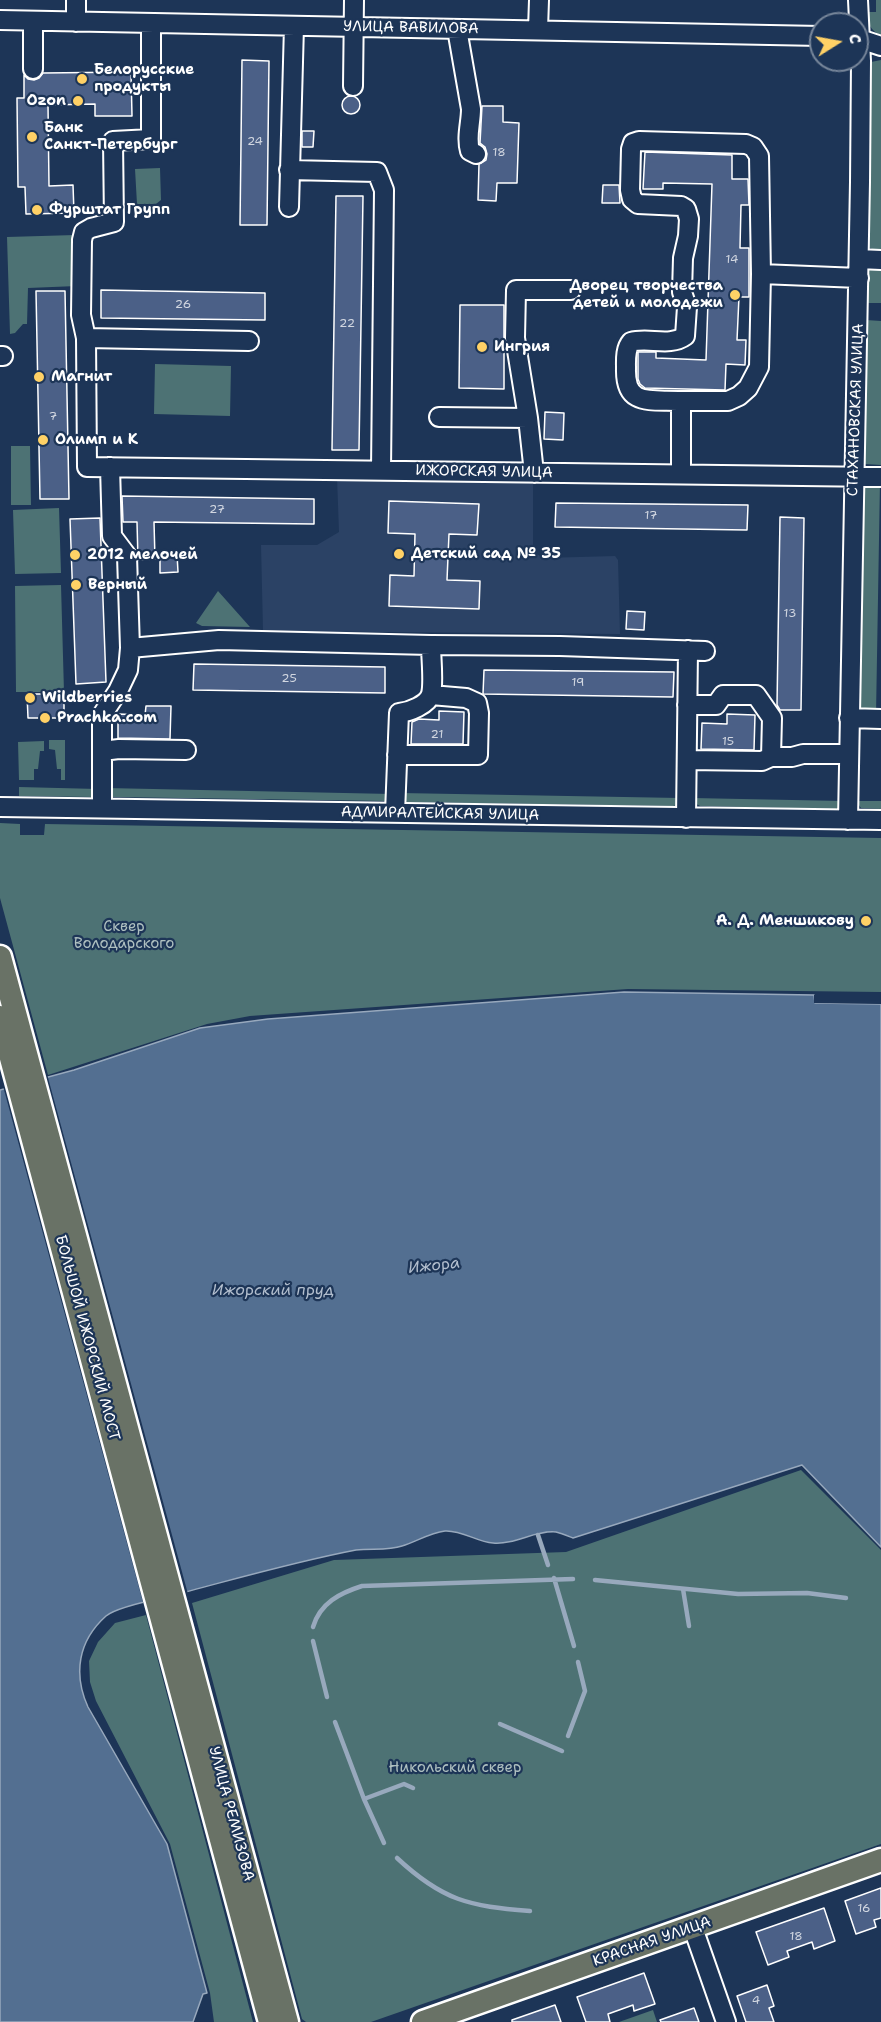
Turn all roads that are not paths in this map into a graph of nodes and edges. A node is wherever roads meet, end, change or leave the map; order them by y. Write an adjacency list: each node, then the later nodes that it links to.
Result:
1 (76, 0): 6 (street)
2 (354, 0): 9 (street)
3 (539, 0): 11 (street)
4 (0, 20): 5 (street, УЛИЦА ВАВИЛОВА)
5 (33, 21): 6 (street, УЛИЦА ВАВИЛОВА); 13 (street)
6 (76, 22): 7 (street, УЛИЦА ВАВИЛОВА)
7 (151, 23): 8 (street, УЛИЦА ВАВИЛОВА); 24 (street)
8 (294, 26): 9 (street, УЛИЦА ВАВИЛОВА); 17 (street)
9 (354, 27): 10 (street, УЛИЦА ВАВИЛОВА); 15 (street)
10 (457, 29): 11 (street, УЛИЦА ВАВИЛОВА); 16 (street)
11 (538, 30): 12 (street, УЛИЦА ВАВИЛОВА)
12 (809, 36)
13 (33, 69)
14 (859, 72): 19 (street, СТАХАНОВСКАЯ УЛИЦА)
15 (353, 86)
16 (476, 154)
17 (290, 170): 18 (street); 30 (street)
18 (289, 207)
19 (860, 259): 20 (street); 22 (street, СТАХАНОВСКАЯ УЛИЦА)
20 (881, 260)
21 (761, 274): 22 (street); 26 (street); 26 (street)
22 (859, 278): 33 (street, СТАХАНОВСКАЯ УЛИЦА)
23 (571, 290): 28 (street)
24 (86, 338): 25 (street); 29 (street, ИЖОРСКАЯ УЛИЦА)
25 (249, 341)
26 (681, 400): 32 (street)
27 (439, 417): 28 (street)
28 (528, 418): 31 (street)
29 (110, 467): 30 (street, ИЖОРСКАЯ УЛИЦА); 36 (street)
30 (381, 470): 31 (street, ИЖОРСКАЯ УЛИЦА)
31 (534, 473): 32 (street, ИЖОРСКАЯ УЛИЦА)
32 (681, 474): 33 (street, ИЖОРСКАЯ УЛИЦА)
33 (854, 477): 34 (street, ИЖОРСКАЯ УЛИЦА); 39 (street, СТАХАНОВСКАЯ УЛИЦА)
34 (881, 477)
35 (431, 645): 36 (street); 37 (street); 38 (street)
36 (130, 648): 42 (street)
37 (431, 695): 44 (street); 44 (street)
38 (687, 705): 45 (street); 46 (street)
39 (849, 718): 40 (street); 43 (street, СТАХАНОВСКАЯ УЛИЦА)
40 (881, 719)
41 (186, 750): 42 (street)
42 (102, 751): 48 (street)
43 (849, 754): 45 (street); 51 (street, СТАХАНОВСКАЯ УЛИЦА)
44 (398, 755): 49 (street)
45 (771, 756): 46 (street)
46 (687, 760): 50 (street)
47 (0, 807): 48 (street, АДМИРАЛТЕЙСКАЯ УЛИЦА)
48 (102, 808): 49 (street, АДМИРАЛТЕЙСКАЯ УЛИЦА)
49 (395, 813): 50 (street, АДМИРАЛТЕЙСКАЯ УЛИЦА)
50 (686, 818): 51 (street, АДМИРАЛТЕЙСКАЯ УЛИЦА)
51 (848, 820): 52 (street, АДМИРАЛТЕЙСКАЯ УЛИЦА)
52 (881, 820)
53 (0, 957): 55 (main road)
54 (0, 1017): 55 (main road)
55 (20, 1063): 56 (main road, БОЛЬШОЙ ИЖОРСКИЙ МОСТ)
56 (168, 1609): 60 (main road, УЛИЦА РЕМИЗОВА); 61 (main road, УЛИЦА РЕМИЗОВА)
57 (881, 1860): 58 (main road, КРАСНАЯ УЛИЦА)
58 (693, 1928): 59 (main road, КРАСНАЯ УЛИЦА); 62 (street)
59 (429, 2021)
60 (270, 2022)
61 (287, 2022)
62 (726, 2022)

